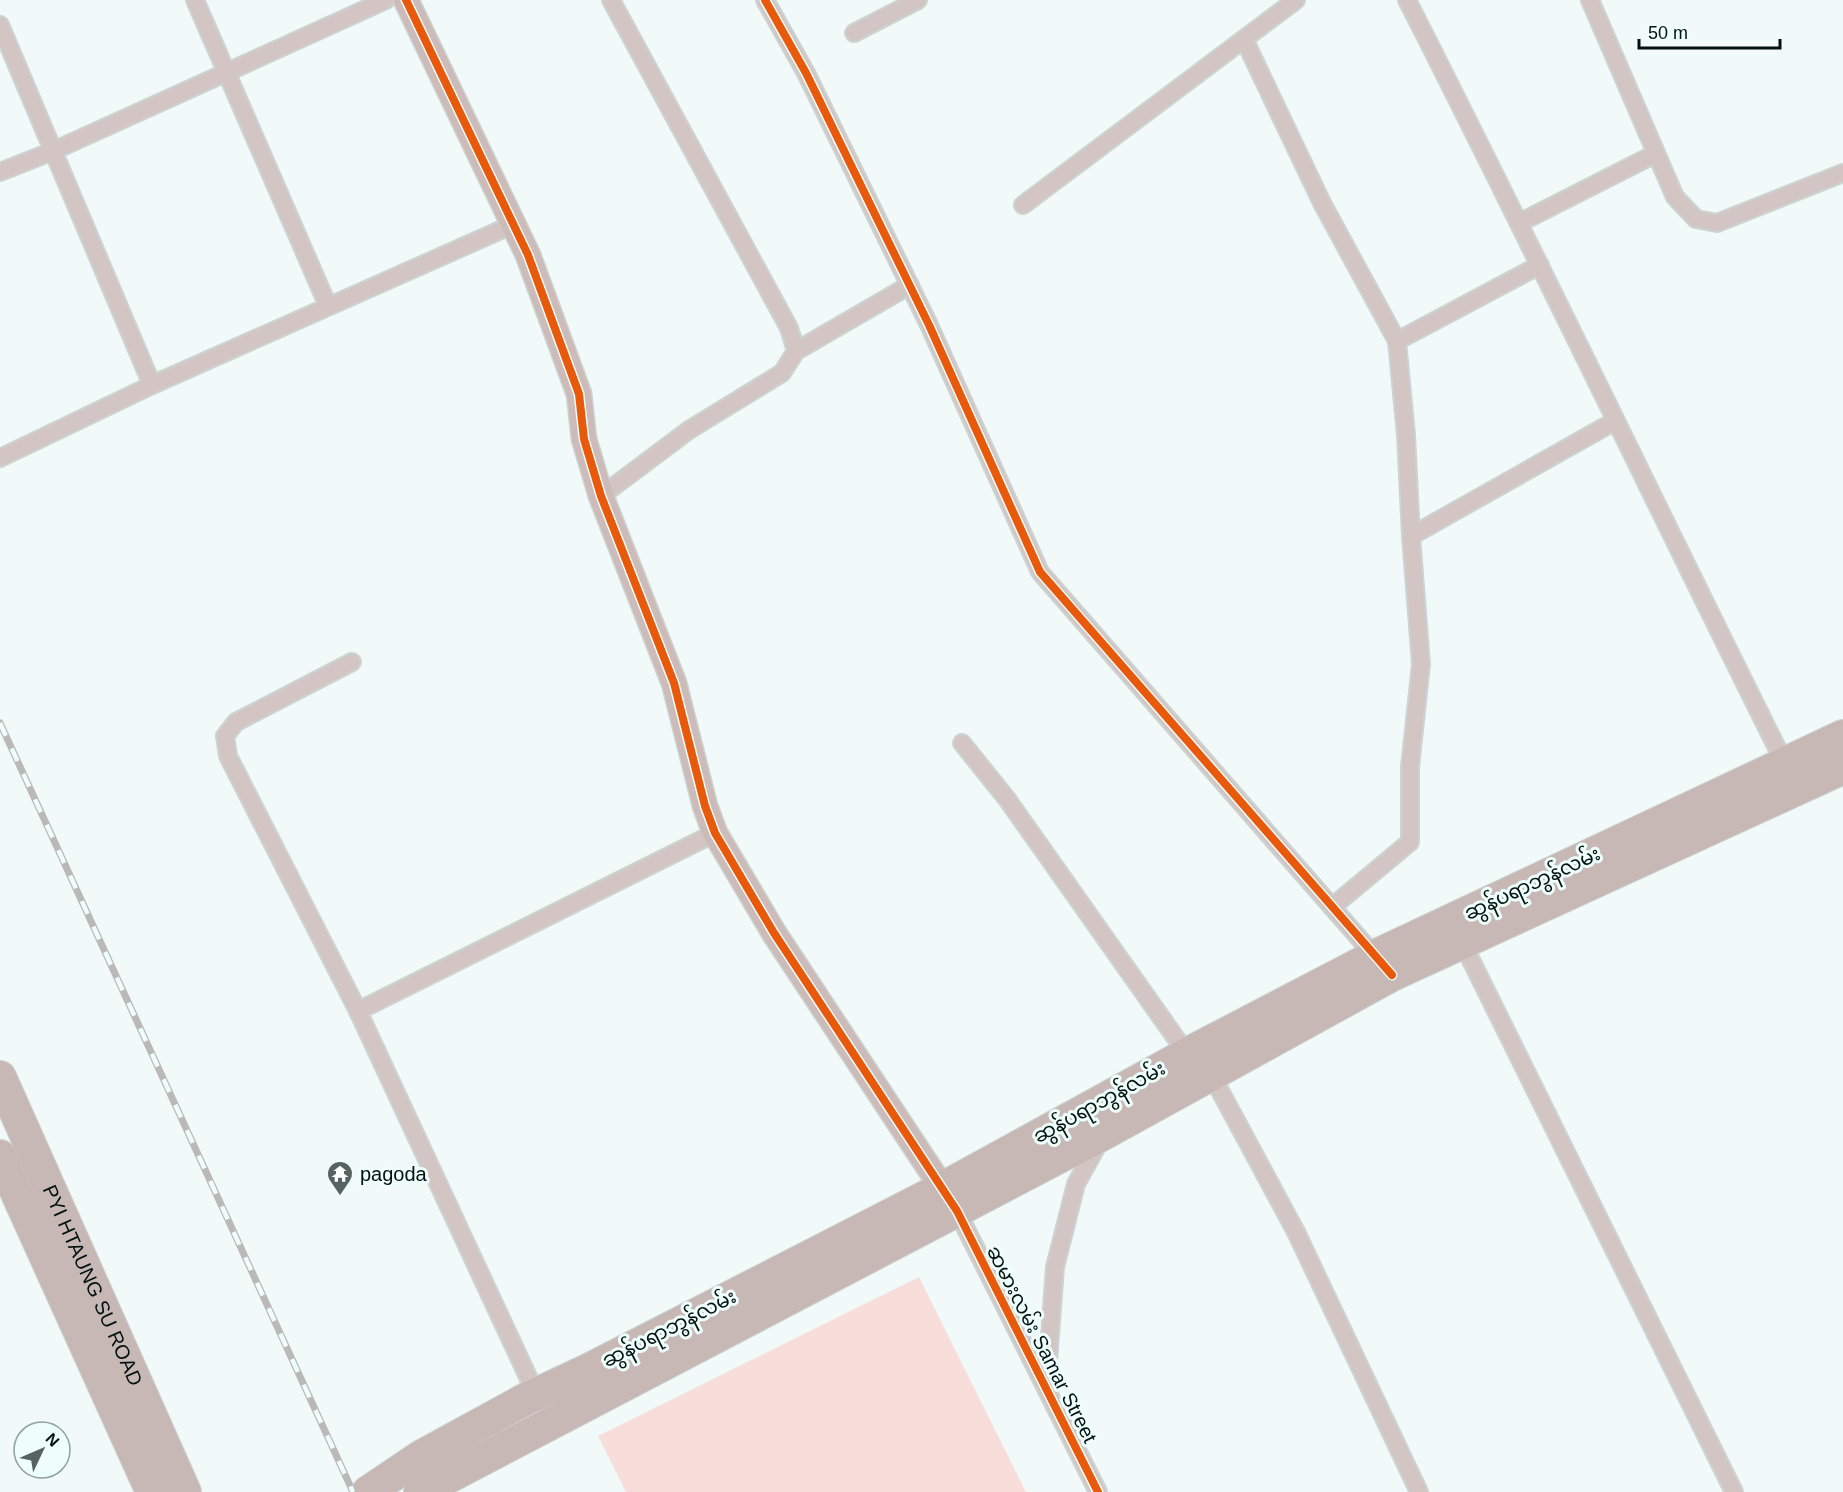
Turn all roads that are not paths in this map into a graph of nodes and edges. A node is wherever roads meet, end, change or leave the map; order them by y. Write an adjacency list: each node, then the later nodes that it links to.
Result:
1 (195, 0): 13 (street)
2 (386, 0): 13 (street)
3 (406, 0): 20 (street)
4 (610, 0): 25 (street)
5 (765, 0): 22 (street)
6 (918, 0): 11 (street)
7 (1296, 0): 12 (street)
8 (1407, 0): 19 (street)
9 (1590, 0): 15 (street)
10 (0, 25): 14 (street)
11 (854, 33)
12 (1244, 39): 18 (street); 24 (street)
13 (227, 73): 14 (street); 23 (street)
14 (53, 151): 16 (street); 26 (street)
15 (1655, 154): 17 (street); 19 (street)
16 (0, 172)
17 (1843, 173)
18 (1023, 205)
19 (1520, 223): 21 (street)
20 (512, 225): 23 (street); 29 (street)
21 (1540, 265): 24 (street); 27 (street)
22 (910, 285): 25 (street); 37 (street)
23 (328, 306): 26 (street)
24 (1397, 341): 30 (street)
25 (796, 351): 29 (street)
26 (152, 385): 28 (street)
27 (1615, 421): 30 (street); 34 (street)
28 (0, 458)
29 (601, 496): 36 (street)
30 (1411, 536): 37 (street)
31 (352, 662): 40 (street)
32 (1843, 736): 34 (highway, ဆွန်ပရာဘွန်လမ်း)
33 (962, 743): 41 (street)
34 (1785, 764): 39 (highway, ဆွန်ပရာဘွန်လမ်း)
35 (1843, 768): 38 (highway, ဆွန်ပရာဘွန်လမ်း)
36 (715, 833): 40 (street); 47 (street)
37 (1332, 907): 39 (street)
38 (1463, 944): 39 (highway, ဆွန်ပရာဘွန်လမ်း); 56 (street)
39 (1384, 966): 41 (highway, ဆွန်ပရာဘွန်လမ်း); 42 (highway, ဆွန်ပရာဘွန်လမ်း)
40 (358, 1011): 49 (street)
41 (1187, 1054): 42 (street); 47 (highway, ဆွန်ပရာဘွန်လမ်း)
42 (1211, 1074): 44 (highway, ဆွန်ပရာဘွန်လမ်း); 55 (street)
43 (0, 1077): 45 (highway, PYI HTAUNG SU ROAD)
44 (1105, 1133): 47 (highway, ဆွန်ပရာဘွန်လမ်း); 48 (street)
45 (33, 1151): 46 (street); 51 (highway, PYI HTAUNG SU ROAD)
46 (1, 1163): 50 (highway)
47 (950, 1200): 48 (street, ဆမားလမ်း Samar Street); 49 (highway, ဆွန်ပရာဘွန်လမ်း); 53 (highway, ဆွန်ပရာဘွန်လမ်း)
48 (1046, 1390): 54 (street, ဆမားလမ်း Samar Street)
49 (536, 1394): 52 (highway, ဆွန်ပရာဘွန်လမ်း)
50 (152, 1492)
51 (185, 1492)
52 (368, 1492)
53 (420, 1492)
54 (1098, 1492)
55 (1419, 1492)
56 (1734, 1492)

